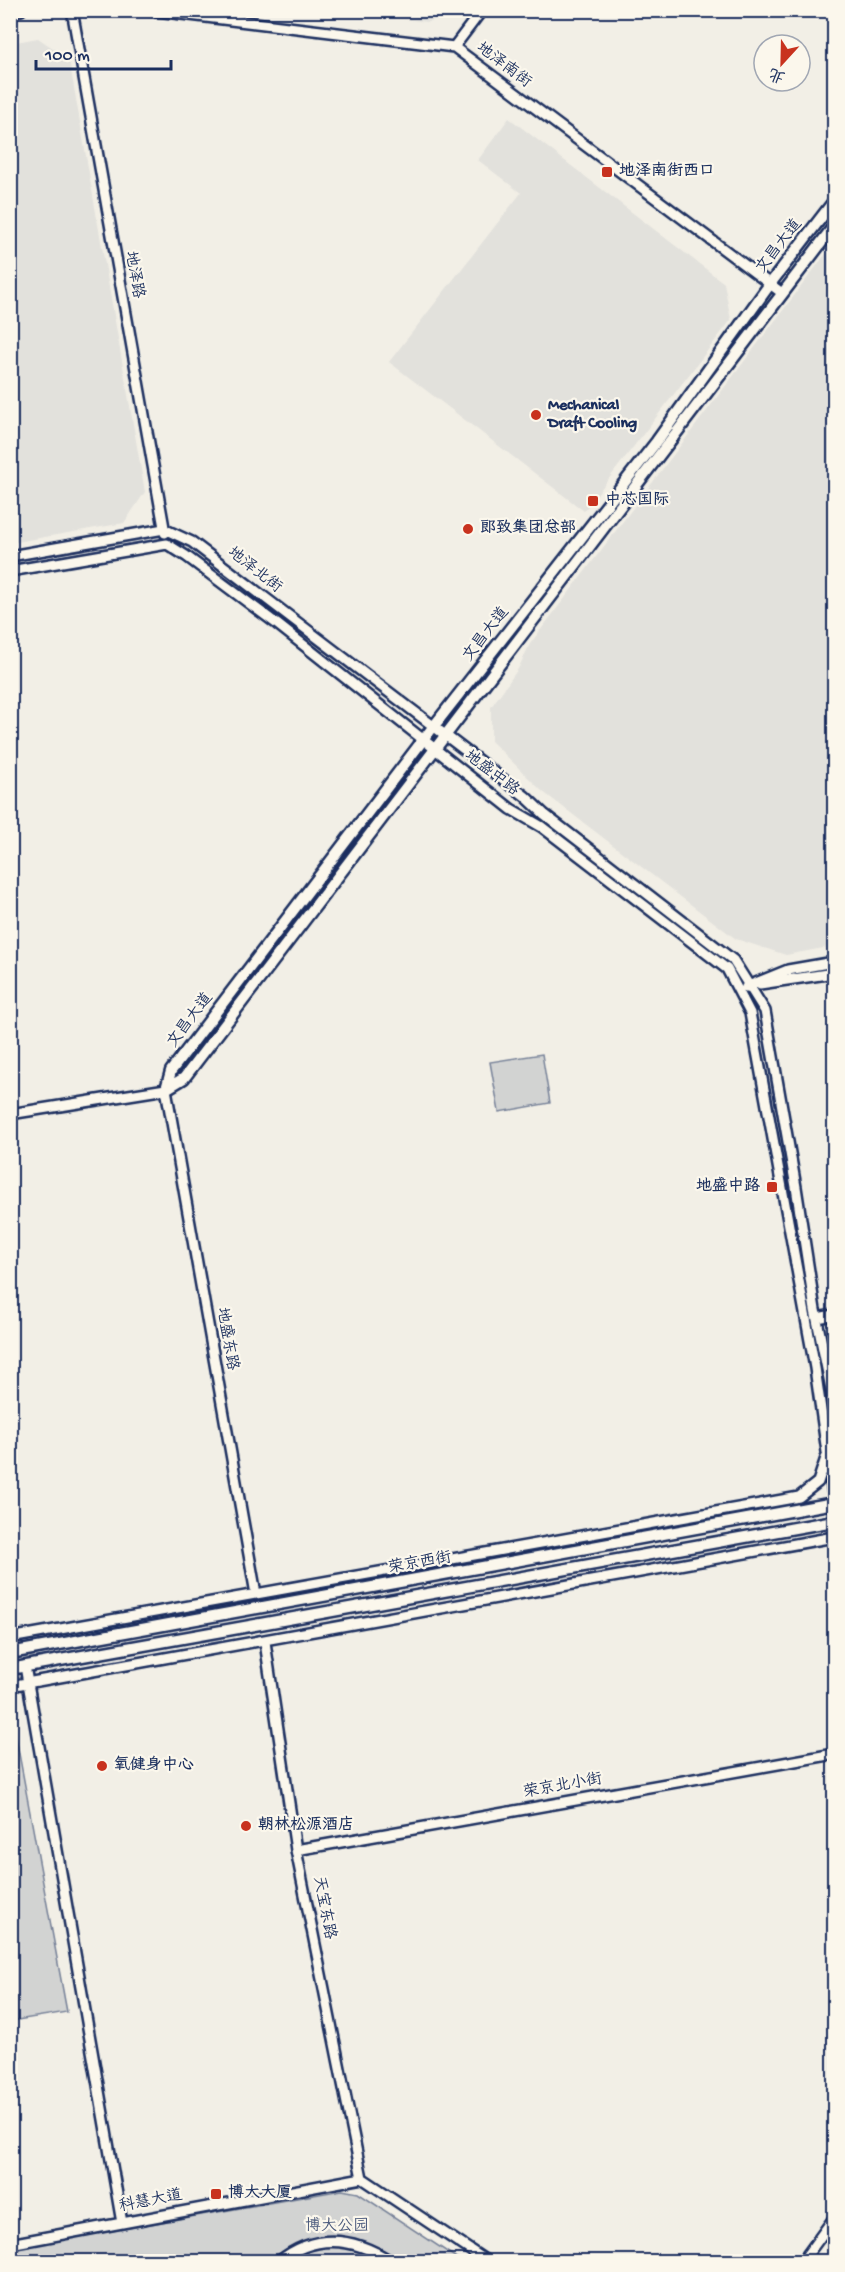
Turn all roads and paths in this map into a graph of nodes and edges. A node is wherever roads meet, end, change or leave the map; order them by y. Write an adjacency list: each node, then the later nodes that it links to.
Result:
1 (21, 10): 5 (street)
2 (72, 10): 11 (street, 地泽路)
3 (148, 10): 6 (street, 地泽南街)
4 (482, 10): 6 (street)
5 (10, 12)
6 (454, 47): 9 (street, 地泽南街)
7 (834, 201): 9 (main road, 文昌大道)
8 (834, 226): 10 (main road, 文昌大道)
9 (770, 284): 10 (street, 地泽南街); 15 (main road, 文昌大道)
10 (782, 292): 16 (main road, 文昌大道)
11 (164, 529): 12 (street, 地泽路); 13 (street); 15 (street, 地泽北街)
12 (167, 544): 14 (street); 17 (street, 地泽北街)
13 (10, 556)
14 (10, 571)
15 (433, 728): 16 (street, 地泽北街); 17 (main road, 文昌大道)
16 (445, 737): 18 (main road, 文昌大道); 21 (street, 地盛中路)
17 (423, 740): 18 (street, 地泽北街); 23 (main road, 文昌大道)
18 (436, 749): 22 (street, 地盛中路); 23 (main road, 文昌大道)
19 (834, 962): 21 (street)
20 (834, 973): 21 (street)
21 (749, 985): 22 (street); 26 (street, 地盛中路)
22 (738, 991): 28 (street, 地盛中路)
23 (166, 1089): 24 (street, 文昌大道); 32 (street, 地盛东路)
24 (10, 1114)
25 (834, 1315): 26 (street)
26 (817, 1318): 27 (street, 地盛中路)
27 (834, 1403)
28 (827, 1456): 29 (street, 地盛中路); 32 (street)
29 (834, 1502): 35 (main road, 荣京西街)
30 (834, 1521): 36 (main road, 荣京西街)
31 (834, 1538): 34 (street)
32 (256, 1594): 33 (street)
33 (10, 1638)
34 (265, 1642): 38 (street); 41 (street, 天宝东路)
35 (10, 1653)
36 (25, 1666): 37 (main road, 荣京西街); 38 (street)
37 (10, 1669)
38 (28, 1683): 39 (street); 44 (street)
39 (10, 1686)
40 (834, 1754): 41 (street, 荣京北小街)
41 (297, 1850): 42 (street, 天宝东路)
42 (362, 2178): 44 (street, 科慧大道); 48 (street)
43 (834, 2218): 49 (street)
44 (122, 2223): 45 (street, 科慧大道)
45 (10, 2244)
46 (278, 2262): 47 (street)
47 (392, 2262)
48 (488, 2262)
49 (802, 2262)

